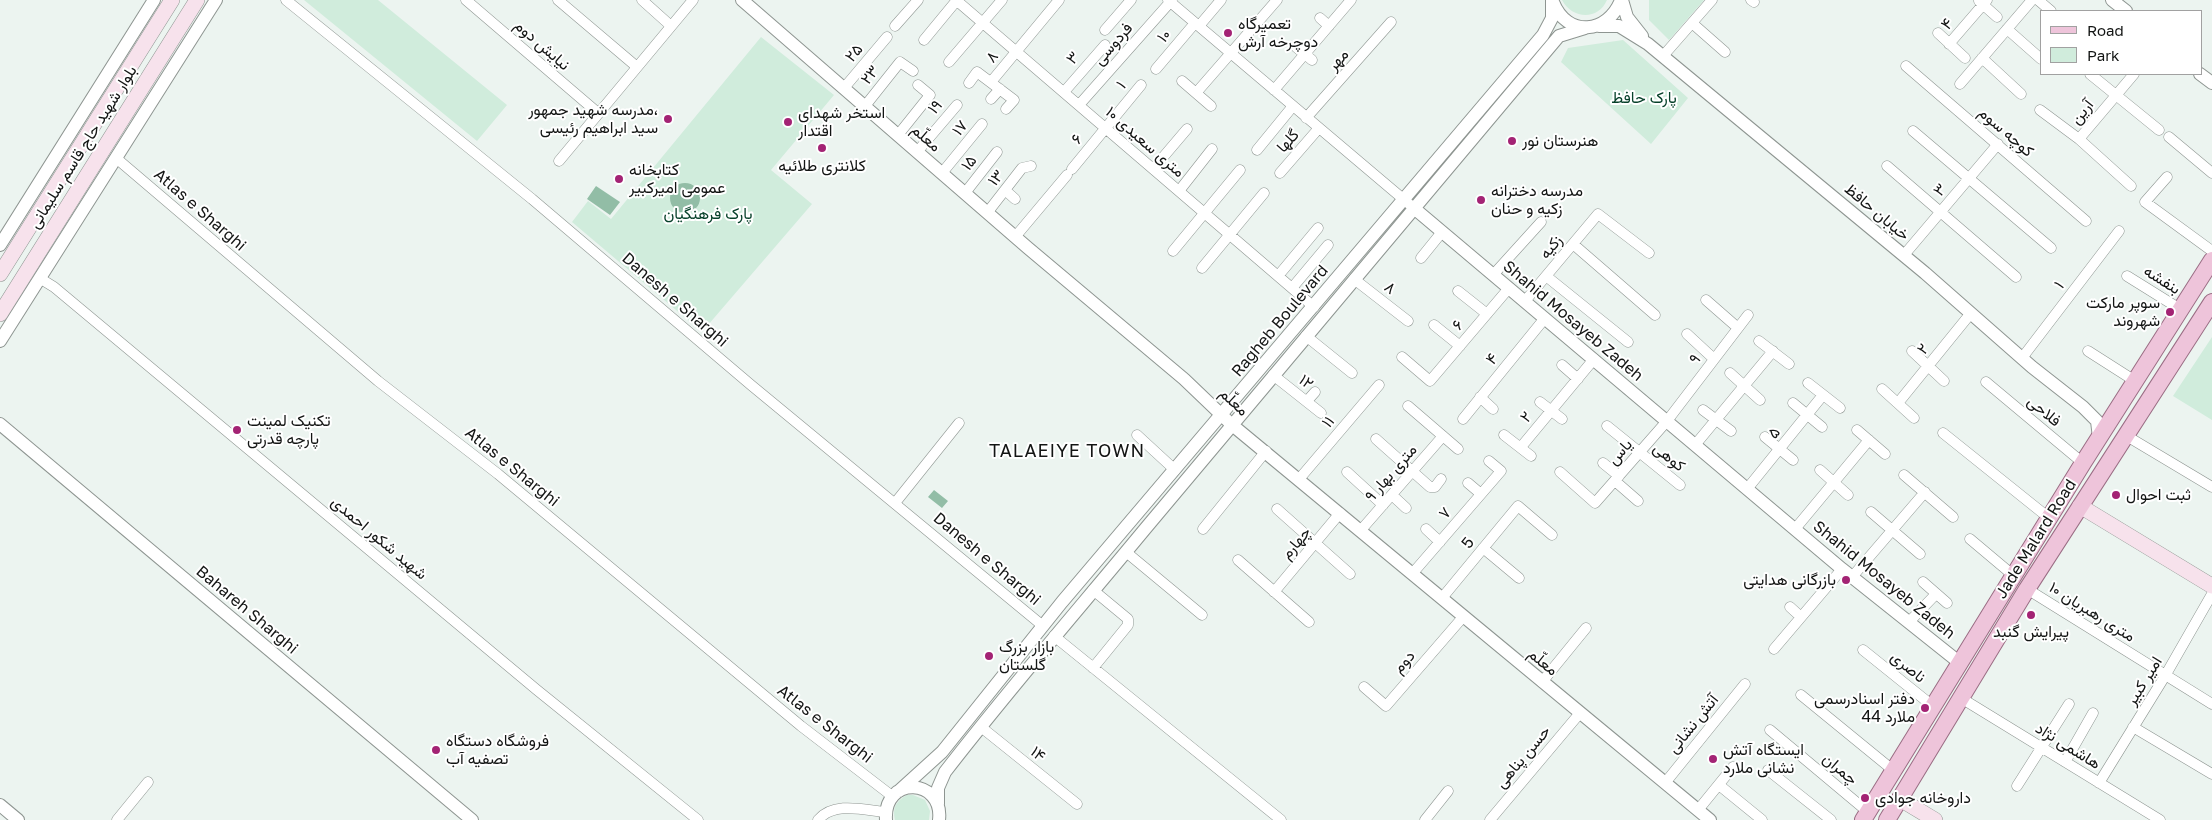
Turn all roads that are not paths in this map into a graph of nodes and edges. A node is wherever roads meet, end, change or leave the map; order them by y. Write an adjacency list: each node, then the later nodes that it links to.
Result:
1 (154, 0): 125 (street)
2 (172, 0): 147 (main road, بلوار شهید حاج قاسم سلیمانی)
3 (197, 0): 141 (main road, بلوار شهید حاج قاسم سلیمانی)
4 (216, 0): 103 (street)
5 (286, 0): 269 (street, Danesh e Sharghi)
6 (558, 0): 59 (street)
7 (642, 0): 35 (street)
8 (693, 0): 35 (street)
9 (918, 0): 36 (street)
10 (956, 0): 32 (street, ۱۰ متری سعیدی); 44 (street)
11 (1002, 0): 32 (street)
12 (1059, 0): 49 (street, ۸)
13 (1131, 0): 41 (street)
14 (1221, 0): 34 (street)
15 (1277, 0): 51 (street)
16 (1552, 0): 39 (street); 120 (street, Ragheb Boulevard)
17 (1621, 0): 38 (street); 45 (street, خیابان حافظ)
18 (1712, 0): 33 (street)
19 (2032, 0): 40 (street)
20 (2038, 0): 27 (street)
21 (2112, 0): 28 (street)
22 (746, 1): 72 (street, معلّم)
23 (1170, 1): 34 (street, Shahid Mosayeb Zadeh); 81 (street, فردوسی)
24 (1355, 1): 37 (street)
25 (472, 2): 87 (street, نیایش دوم)
26 (1983, 2): 29 (street); 46 (street, ۴)
27 (2050, 10)
28 (2125, 10)
29 (1997, 17)
30 (1320, 18): 37 (street)
31 (1391, 22): 88 (street, مهر)
32 (983, 23): 49 (street, ۱۰ متری سعیدی); 57 (street)
33 (1692, 23): 50 (street); 52 (street)
34 (1197, 24): 51 (street, Shahid Mosayeb Zadeh); 60 (street, ۱۰)
35 (671, 26): 59 (street)
36 (895, 26)
37 (1329, 26): 53 (street)
38 (1598, 26): 39 (street, خیابان حافظ); 45 (street, خیابان حافظ)
39 (1585, 28): 121 (street, Ragheb Boulevard)
40 (2008, 29): 55 (street); 56 (street)
41 (1105, 30)
42 (1938, 33): 46 (street)
43 (888, 37): 72 (street, ۲۵)
44 (924, 40)
45 (1648, 44): 52 (street, خیابان حافظ)
46 (1949, 44): 54 (street)
47 (1105, 45): 75 (street, ۳)
48 (1296, 47): 53 (street)
49 (1016, 51): 66 (street, ۸); 75 (street, ۱۰ متری سعیدی)
50 (1725, 52)
51 (1231, 54): 74 (street, Shahid Mosayeb Zadeh); 76 (street)
52 (1664, 56): 142 (street, خیابان حافظ)
53 (1309, 57): 74 (street)
54 (1965, 58)
55 (1982, 58): 68 (street); 77 (street)
56 (2040, 58)
57 (949, 62)
58 (1906, 66): 98 (street, کوچه سوم)
59 (637, 67): 87 (street)
60 (1156, 69)
61 (913, 71): 82 (street, ۲۳)
62 (2091, 75): 78 (street)
63 (2133, 75): 78 (street, آرین)
64 (2201, 75): 69 (street)
65 (1182, 81): 76 (street)
66 (991, 82): 67 (street); 73 (street)
67 (969, 83)
68 (1960, 84)
69 (2212, 84)
70 (918, 85): 95 (street)
71 (1141, 85): 90 (street, ۱)
72 (844, 88): 82 (street, معلّم)
73 (1000, 89): 79 (street); 85 (street)
74 (1274, 90): 84 (street, Shahid Mosayeb Zadeh)
75 (1064, 92): 81 (street, ۱۰ متری سعیدی)
76 (1196, 93): 83 (street)
77 (2021, 94)
78 (2116, 95): 94 (street); 97 (street, آرین)
79 (990, 99)
80 (957, 105): 101 (street, ۱۹)
81 (1079, 105): 90 (street, ۱۰ متری سعیدی)
82 (865, 106): 95 (street, معلّم)
83 (1212, 106)
84 (1293, 106): 88 (street, Shahid Mosayeb Zadeh); 100 (street)
85 (1006, 109)
86 (2040, 110): 97 (street)
87 (598, 114): 104 (street)
88 (1306, 118): 91 (street, Shahid Mosayeb Zadeh)
89 (982, 124): 111 (street, ۱۷)
90 (1105, 128): 107 (street, ۱۰ متری سعیدی); 132 (street, ۶)
91 (1319, 128): 109 (street, گلها); 120 (street, Shahid Mosayeb Zadeh)
92 (1187, 129): 107 (street)
93 (1913, 130): 113 (street)
94 (2159, 130)
95 (898, 135): 101 (street, معلّم)
96 (2168, 137): 110 (street)
97 (2079, 139): 114 (street, آرین)
98 (1998, 144): 113 (street, ۳); 126 (street, کوچه سوم)
99 (1212, 149): 116 (street)
100 (1257, 150)
101 (917, 152): 111 (street, معلّم)
102 (997, 152): 118 (street, ۱۵)
103 (116, 158): 133 (street); 344 (street, Atlas e Sharghi)
104 (558, 161)
105 (1030, 166): 115 (street, ۱۳)
106 (1887, 166): 124 (street)
107 (1153, 168): 116 (street, ۱۰ متری سعیدی)
108 (1240, 170): 123 (street)
109 (1280, 173)
110 (2212, 173)
111 (942, 174): 118 (street, معلّم)
112 (2167, 177): 139 (street)
113 (1970, 178): 124 (street, ۳); 137 (street)
114 (2131, 186)
115 (1005, 190): 119 (street); 122 (street, ۱۳)
116 (1179, 191): 123 (street, ۱۰ متری سعیدی)
117 (1264, 192): 131 (street)
118 (965, 193): 122 (street, معلّم)
119 (1015, 199)
120 (1404, 199): 121 (street, Shahid Mosayeb Zadeh); 161 (street, Ragheb Boulevard)
121 (1415, 209): 130 (street, Shahid Mosayeb Zadeh); 154 (street, Ragheb Boulevard)
122 (987, 213): 132 (street, معلّم)
123 (1205, 213): 131 (street, ۱۰ متری سعیدی); 138 (street)
124 (1940, 213): 142 (street, ۳); 152 (street)
125 (16, 219): 135 (street); 147 (street)
126 (2086, 221)
127 (1541, 222): 148 (street)
128 (1318, 228): 149 (street)
129 (2119, 231): 182 (street, ۱)
130 (1442, 232): 143 (street); 148 (street, Shahid Mosayeb Zadeh)
131 (1230, 235): 145 (street); 149 (street, ۱۰ متری سعیدی)
132 (1015, 237): 215 (street, معلّم)
133 (65, 241): 141 (street); 153 (street)
134 (1574, 244): 140 (street, زکیه); 150 (street, زکیه); 166 (street)
135 (0, 245)
136 (1328, 245): 155 (street)
137 (2051, 248)
138 (1173, 251)
139 (2212, 251)
140 (1649, 253)
141 (36, 256): 146 (main road, بلوار شهید حاج قاسم سلیمانی)
142 (1904, 256): 163 (street, خیابان حافظ)
143 (1421, 258)
144 (2212, 260): 162 (main road, Jade Malard Road)
145 (1202, 268)
146 (27, 270): 153 (street); 164 (main road, بلوار شهید حاج قاسم سلیمانی)
147 (0, 273)
148 (1493, 275): 156 (street, Shahid Mosayeb Zadeh)
149 (1278, 276): 155 (street, ۱۰ متری سعیدی)
150 (1546, 276): 159 (street, زکیه); 176 (street)
151 (2128, 276): 162 (street, بنفشه)
152 (2016, 277)
153 (41, 279): 174 (street); 356 (street, شهید شکور احمدی)
154 (1354, 280): 169 (street, ۸); 173 (street, Ragheb Boulevard)
155 (1292, 288): 161 (street, ۱۰ متری سعیدی)
156 (1509, 288): 159 (street, Shahid Mosayeb Zadeh); 165 (street, ۶)
157 (1458, 291): 165 (street)
158 (1706, 300): 171 (street)
159 (1525, 302): 168 (street, Shahid Mosayeb Zadeh)
160 (2212, 302): 232 (main road, Jade Malard Road)
161 (1314, 307): 215 (street, Ragheb Boulevard)
162 (2180, 309): 193 (main road, Jade Malard Road)
163 (1971, 313): 182 (street, خیابان حافظ); 187 (street, ۲)
164 (0, 314)
165 (1487, 314): 177 (street, ۶)
166 (1655, 315)
167 (1748, 316): 171 (street, ۹)
168 (1545, 318): 183 (street, Shahid Mosayeb Zadeh); 201 (street, ۴)
169 (1408, 321)
170 (1434, 325): 177 (street)
171 (1738, 328): 184 (street, ۹)
172 (1686, 334): 184 (street)
173 (1306, 336): 189 (street); 190 (street, Ragheb Boulevard)
174 (0, 341)
175 (1759, 341): 178 (street)
176 (1628, 342)
177 (1460, 346): 181 (street, ۶)
178 (1773, 351): 185 (street); 197 (street)
179 (1912, 351): 187 (street)
180 (2088, 351): 193 (street)
181 (1402, 358)
182 (2022, 358): 208 (street, خیابان حافظ)
183 (1594, 359): 191 (street, ۲); 221 (street, Shahid Mosayeb Zadeh)
184 (1714, 359): 221 (street, ۹)
185 (1789, 364)
186 (1562, 365): 191 (street)
187 (1928, 366): 192 (street); 206 (street, ۲)
188 (1730, 373): 197 (street)
189 (1352, 374)
190 (1273, 375): 203 (street, ۱۲); 224 (street, Ragheb Boulevard)
191 (1578, 378): 211 (street, ۲)
192 (1944, 381)
193 (2135, 381): 213 (main road, Jade Malard Road)
194 (1986, 382): 249 (street, فلاحی)
195 (1808, 383): 200 (street)
196 (1379, 385): 256 (street, ۱۱)
197 (1744, 386): 202 (street); 220 (street)
198 (1882, 389): 206 (street)
199 (1315, 392): 203 (street)
200 (1823, 395): 209 (street); 216 (street, ۵)
201 (1480, 397): 210 (street); 218 (street, ۴)
202 (1760, 400)
203 (1306, 401): 214 (street, ۱۲)
204 (1540, 402): 211 (street)
205 (1793, 403): 216 (street)
206 (1898, 403): 217 (street)
207 (1408, 406): 233 (street)
208 (2082, 407): 213 (street); 235 (street)
209 (1840, 408)
210 (1493, 409)
211 (1551, 410): 219 (street); 239 (street, ۲)
212 (1703, 410): 220 (street)
213 (2116, 410): 235 (main road, Jade Malard Road)
214 (1321, 412)
215 (1223, 414): 224 (street, معلّم); 250 (street, Ragheb Boulevard)
216 (1807, 415): 226 (street); 241 (street, ۵)
217 (1914, 418)
218 (1463, 419)
219 (1562, 419)
220 (1716, 419): 228 (street); 238 (street)
221 (1667, 420): 238 (street, Shahid Mosayeb Zadeh); 243 (street, یاس)
222 (959, 423): 269 (street)
223 (0, 424): 355 (street, Bahareh Sharghi)
224 (1231, 424): 242 (street, معلّم); 288 (street, Ragheb Boulevard)
225 (1607, 426): 243 (street, کوهی)
226 (1822, 427)
227 (1857, 430): 237 (street)
228 (1731, 431)
229 (1943, 433): 277 (street)
230 (1137, 435): 250 (street)
231 (1504, 435): 239 (street)
232 (2125, 435): 262 (street); 271 (main road, Jade Malard Road)
233 (1443, 436): 240 (street); 252 (street, ۹ متری بهار)
234 (1765, 438): 241 (street)
235 (2099, 438): 249 (main road, Jade Malard Road)
236 (1376, 439): 252 (street)
237 (1869, 440): 244 (street); 260 (street)
238 (1695, 444): 263 (street, Shahid Mosayeb Zadeh)
239 (1521, 447): 245 (street)
240 (1458, 449)
241 (1780, 449): 246 (street); 263 (street, ۵)
242 (1266, 451): 256 (street, معلّم); 278 (street)
243 (1639, 453): 257 (street, یاس); 261 (street, کوهی)
244 (1885, 454)
245 (1532, 456)
246 (1794, 460)
247 (1489, 461): 265 (street, ۷)
248 (1604, 462): 257 (street)
249 (2083, 463): 277 (main road, Jade Malard Road)
250 (1175, 470): 311 (street, Ragheb Boulevard)
251 (1820, 470): 260 (street)
252 (1412, 471): 258 (street); 266 (street, ۹ متری بهار)
253 (1347, 472): 270 (street)
254 (1560, 472): 257 (street, یاس)
255 (1904, 474): 264 (street)
256 (1300, 478): 275 (street, معلّم)
257 (1617, 478): 268 (street)
258 (1441, 479)
259 (1468, 482): 265 (street)
260 (1834, 483): 267 (street); 279 (street)
261 (1680, 485)
262 (2212, 488)
263 (1747, 489): 279 (street, Shahid Mosayeb Zadeh)
264 (1925, 492): 276 (street); 282 (street)
265 (1481, 494): 285 (street, ۷)
266 (1392, 495): 270 (street, ۹ متری بهار); 272 (street)
267 (1848, 495)
268 (1638, 501)
269 (896, 503): 311 (street, Danesh e Sharghi)
270 (1383, 505): 280 (street, ۹ متری بهار)
271 (2080, 506): 297 (main road); 298 (main road, Jade Malard Road)
272 (1406, 508)
273 (1277, 509): 286 (street)
274 (1872, 512): 282 (street)
275 (1340, 513): 280 (street, معلّم); 286 (street, چهارم)
276 (1952, 518)
277 (2049, 518): 294 (main road, Jade Malard Road)
278 (1203, 529)
279 (1795, 529): 291 (street, Shahid Mosayeb Zadeh)
280 (1361, 530): 293 (street, معلّم)
281 (1426, 530): 285 (street)
282 (1892, 530): 289 (street); 291 (street)
283 (1552, 535): 287 (street, 5)
284 (1970, 539): 294 (street)
285 (1440, 542): 293 (street, ۷)
286 (1315, 544): 292 (street); 300 (street, چهارم)
287 (1483, 548): 295 (street); 303 (street, 5)
288 (1126, 552): 299 (street, Ragheb Boulevard); 306 (street)
289 (1920, 554)
290 (1238, 560): 300 (street)
291 (1847, 573): 308 (street); 310 (street, Shahid Mosayeb Zadeh)
292 (1350, 574)
293 (1412, 574): 303 (street, معلّم)
294 (2014, 576): 316 (main road, Jade Malard Road)
295 (1520, 578)
296 (1922, 582): 301 (street)
297 (2212, 586)
298 (2027, 589): 318 (street, ۱۰ متری رهبریان); 323 (main road, Jade Malard Road)
299 (1093, 590): 313 (street, Ragheb Boulevard); 317 (street)
300 (1274, 592): 309 (street)
301 (1936, 594): 304 (street); 310 (street)
302 (2212, 594): 318 (street, امیر کبیر)
303 (1442, 598): 307 (street, معلّم)
304 (1947, 603)
305 (1790, 607): 308 (street)
306 (1202, 615)
307 (1463, 617): 319 (street, معلّم); 321 (street, دوم)
308 (1801, 617): 314 (street)
309 (1310, 622)
310 (1909, 622): 316 (street, Shahid Mosayeb Zadeh)
311 (1043, 626): 344 (street, Ragheb Boulevard)
312 (1586, 628): 319 (street)
313 (1054, 636): 317 (street); 329 (street, Ragheb Boulevard)
314 (1774, 648)
315 (1863, 650): 326 (street, ناصری)
316 (1960, 663): 326 (main road, Jade Malard Road)
317 (1092, 668): 359 (street)
318 (2166, 676): 325 (street, ۱۰ متری رهبریان); 330 (street, امیر کبیر)
319 (1542, 682): 327 (street, معلّم)
320 (1746, 684): 339 (street, آتش نشانی)
321 (1364, 687)
322 (1801, 695): 336 (street)
323 (1961, 698): 332 (street, هاشمی نژاد); 345 (main road, Jade Malard Road)
324 (2069, 704): 332 (street)
325 (2212, 704)
326 (1934, 707): 336 (main road, Jade Malard Road)
327 (1580, 713): 339 (street, معلّم); 361 (street, حسن پناهی)
328 (2093, 713): 333 (street)
329 (981, 727): 346 (street, Ragheb Boulevard); 347 (street, ۱۴)
330 (2133, 727): 337 (street); 340 (street, امیر کبیر)
331 (1770, 730): 350 (street, چمران)
332 (2042, 748): 333 (street, هاشمی نژاد); 342 (street)
333 (2065, 762): 340 (street, هاشمی نژاد)
334 (1733, 767): 341 (street)
335 (1768, 770): 363 (street)
336 (1894, 771): 350 (main road, Jade Malard Road)
337 (2212, 774)
338 (148, 782): 354 (street)
339 (1665, 783): 349 (street, معلّم)
340 (2099, 783): 366 (street, هاشمی نژاد)
341 (1719, 785): 349 (street); 352 (street)
342 (2017, 786)
343 (1448, 790): 360 (street)
344 (895, 793): 346 (street); 351 (street)
345 (1900, 799): 364 (main road, Jade Malard Road); 365 (main road)
346 (938, 804): 358 (street, Ragheb Boulevard)
347 (1077, 804)
348 (0, 805): 353 (street)
349 (1698, 810): 362 (street, معلّم)
350 (1865, 816)
351 (886, 818): 357 (street)
352 (1757, 818)
353 (18, 820)
354 (117, 820)
355 (472, 820)
356 (698, 820)
357 (818, 820)
358 (939, 820)
359 (1281, 820)
360 (1425, 820)
361 (1490, 820)
362 (1710, 820)
363 (1831, 820)
364 (1887, 820)
365 (1935, 820)
366 (2160, 820)

